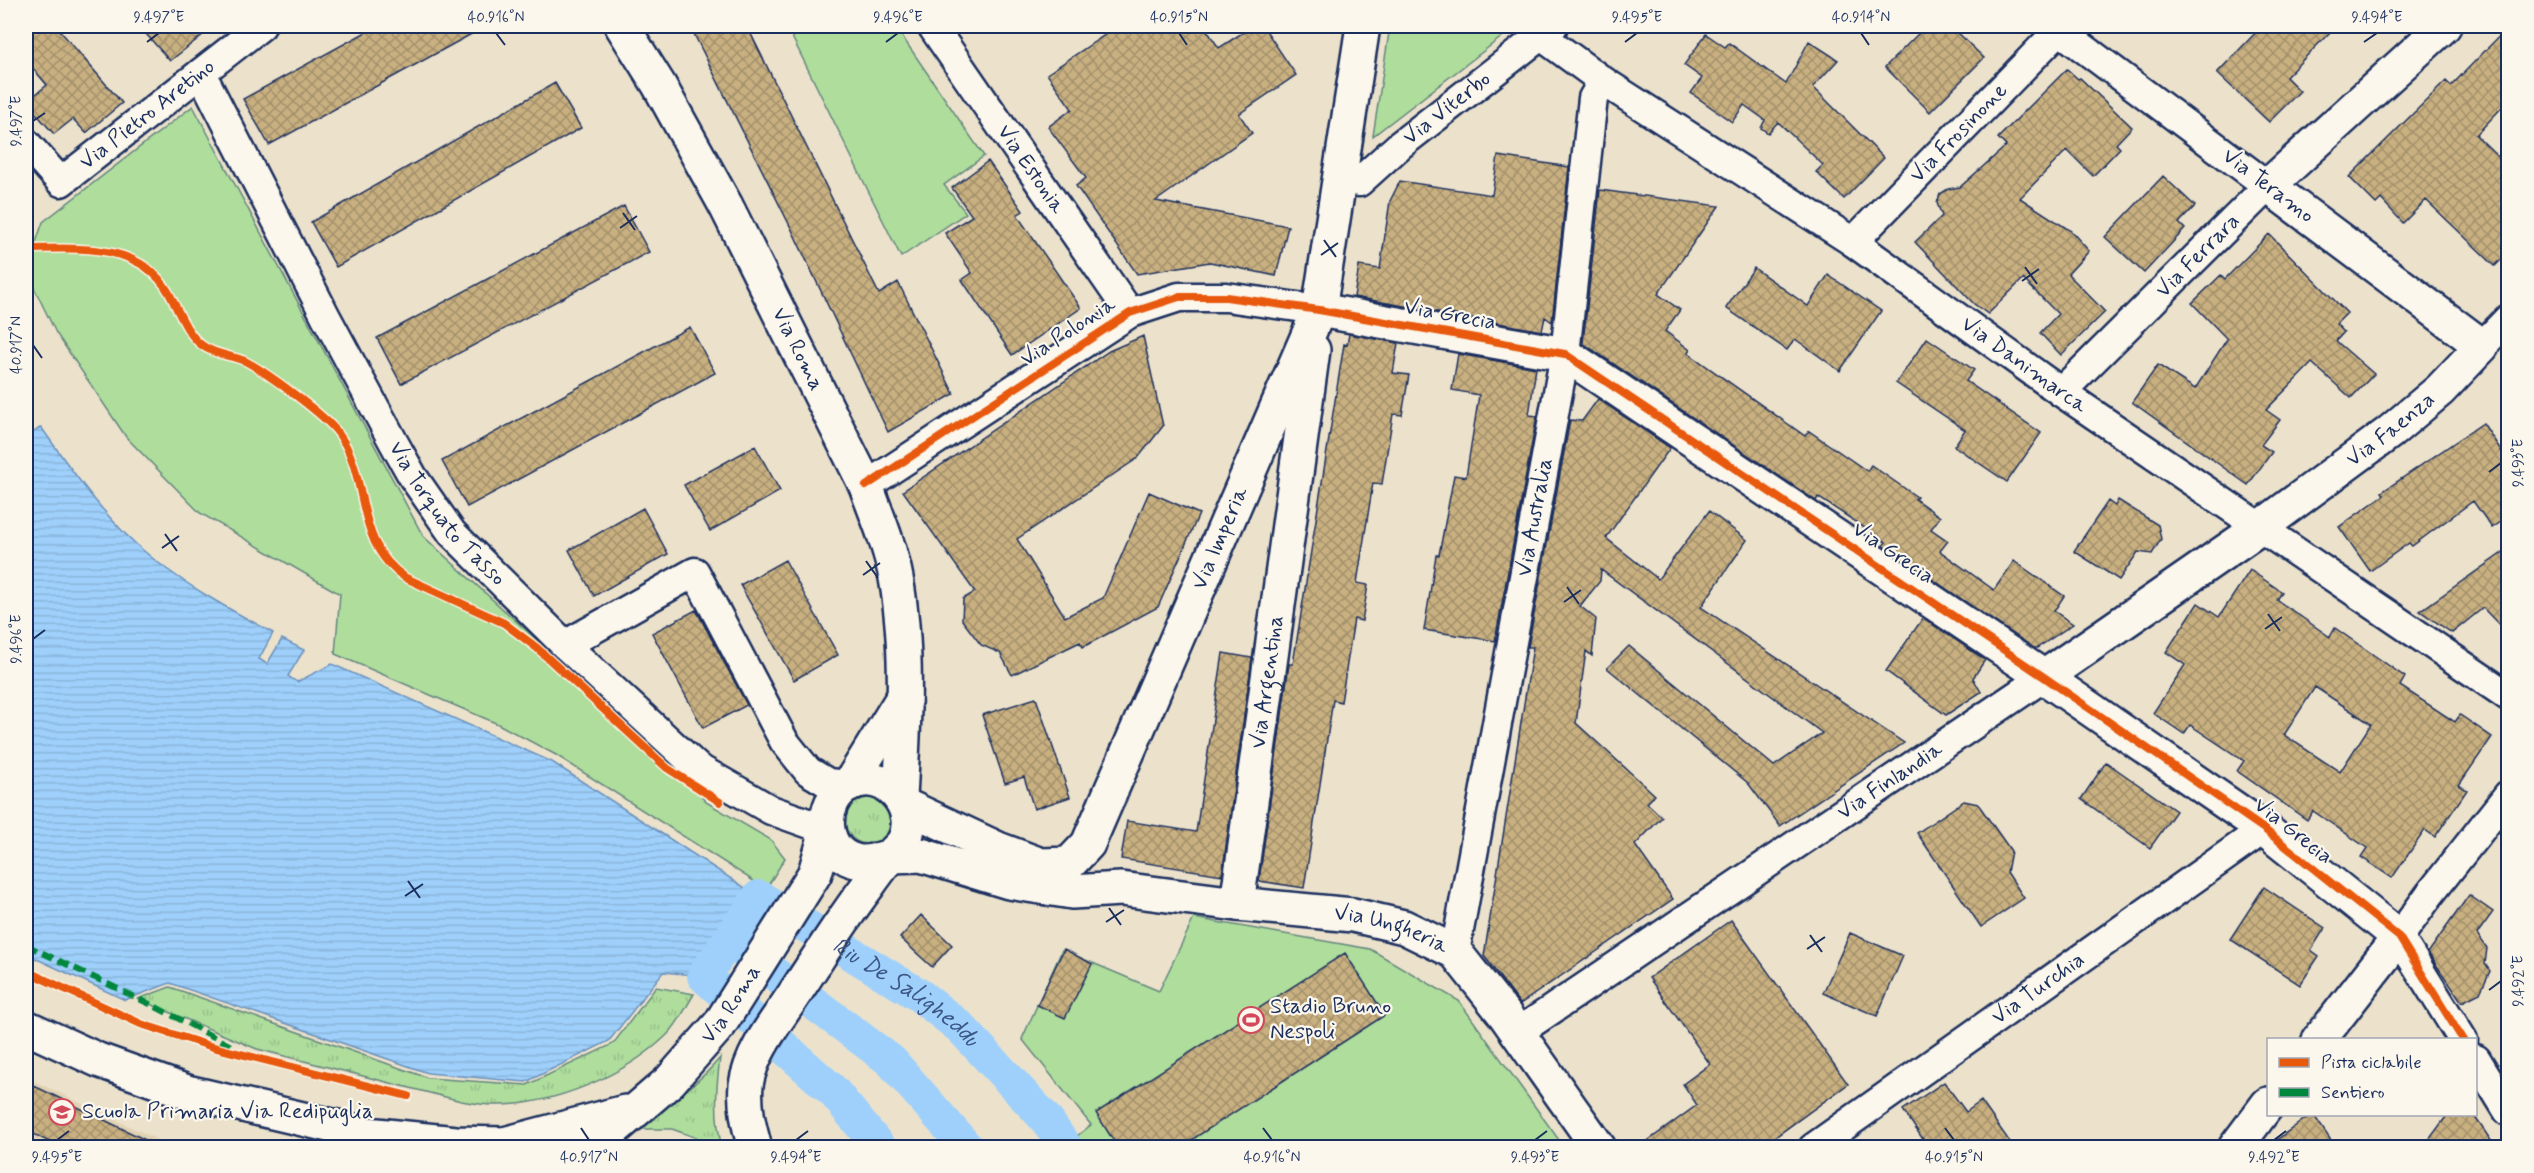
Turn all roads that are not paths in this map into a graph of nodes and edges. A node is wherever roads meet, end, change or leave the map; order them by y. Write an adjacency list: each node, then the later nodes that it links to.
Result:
1 (621, 26): 22 (street, Via Roma)
2 (932, 26): 15 (street, Via Estonia)
3 (1363, 26): 11 (street, Via Imperia)
4 (2444, 26): 12 (street, Via Ferrara)
5 (257, 27): 8 (street, Via Pietro Aretino)
6 (2059, 27): 12 (street, Via Teramo); 13 (street, Via Frosinone)
7 (1546, 30): 9 (street, Via Danimarca); 11 (street, Via Viterbo)
8 (201, 73): 10 (street, Via Pietro Aretino); 24 (street, Via Torquato Tasso)
9 (1603, 81): 13 (street, Via Danimarca); 18 (street, Via Australia)
10 (26, 143)
11 (1340, 179): 14 (street, Via Imperia)
12 (2268, 186): 17 (street, Via Teramo); 19 (street, Via Ferrara)
13 (1853, 242): 19 (street, Via Danimarca)
14 (1319, 310): 15 (street, Via Polonia); 18 (street, Via Grecia); 20 (street, Via Imperia); 21 (street, Via Argentina)
15 (1130, 313): 22 (street, Via Polonia)
16 (2508, 319): 17 (street, Via Faenza)
17 (2482, 346): 23 (street, Via Faenza)
18 (1565, 354): 25 (street, Via Grecia); 38 (street, Via Australia)
19 (2061, 392): 23 (street, Via Danimarca)
20 (1257, 451): 21 (street); 33 (street, Via Imperia)
21 (1298, 460): 36 (street, Via Argentina)
22 (866, 486): 26 (street, Via Roma)
23 (2261, 527): 25 (street, Via Finlandia); 27 (street, Via Danimarca)
24 (565, 645): 28 (street); 32 (street, Via Torquato Tasso)
25 (2044, 677): 31 (street, Via Grecia); 40 (street, Via Finlandia)
26 (905, 695): 28 (street); 30 (street, Via Roma)
27 (2508, 696)
28 (849, 784): 30 (street); 32 (street)
29 (2508, 795): 37 (street)
30 (903, 802): 33 (street, Via Imperia); 34 (street)
31 (2264, 829): 37 (street, Via Grecia); 53 (street, Via Turchia)
32 (827, 830): 34 (street); 45 (street, Via Roma)
33 (1088, 844): 35 (street)
34 (890, 856): 35 (street, Via Ungheria); 51 (street)
35 (1121, 889): 36 (street, Via Ungheria)
36 (1237, 904): 38 (street, Via Ungheria)
37 (2398, 937): 41 (street); 42 (street)
38 (1455, 952): 40 (street, Via Ungheria)
39 (26, 1027): 47 (street)
40 (1517, 1033): 52 (street, Via Ungheria)
41 (2321, 1038)
42 (2462, 1038)
43 (2477, 1062): 46 (street)
44 (2267, 1105): 54 (street)
45 (633, 1110): 48 (street); 50 (street, Via Roma)
46 (2508, 1111)
47 (292, 1118): 48 (street); 49 (street)
48 (511, 1146)
49 (357, 1148)
50 (592, 1148)
51 (754, 1148)
52 (1599, 1148)
53 (1813, 1148)
54 (2235, 1148)

